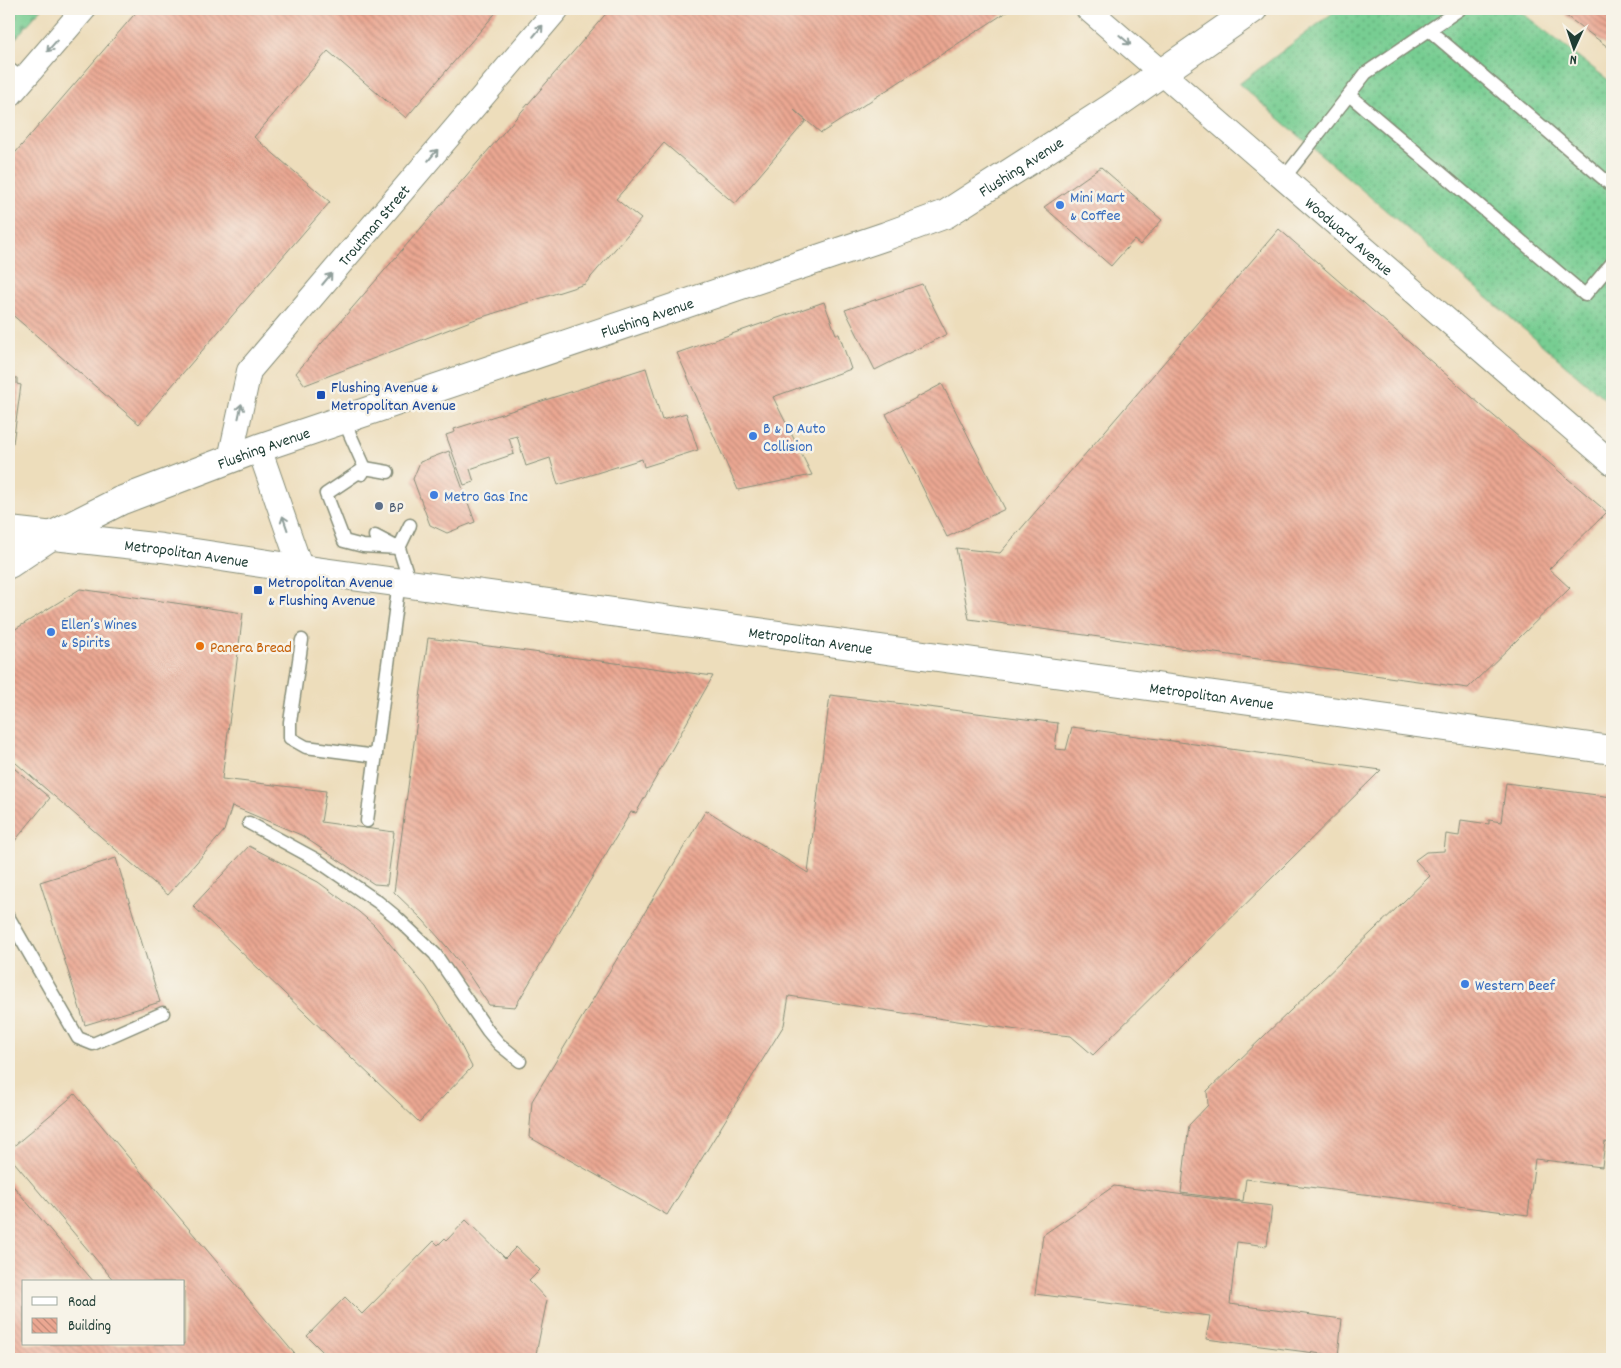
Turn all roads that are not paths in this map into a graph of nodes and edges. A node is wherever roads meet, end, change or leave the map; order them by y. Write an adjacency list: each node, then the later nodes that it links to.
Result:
1 (84, 9): 8 (street, one-way to 8)
2 (557, 9): 15 (street, Troutman Street, one-way to 2)
3 (1088, 9): 7 (street, Woodward Avenue, one-way to 7)
4 (1252, 9): 7 (main road, Flushing Avenue)
5 (1460, 9): 6 (lane)
6 (1429, 30): 9 (lane); 11 (lane)
7 (1162, 73): 10 (street, Woodward Avenue); 13 (main road, Flushing Avenue)
8 (13, 82)
9 (1349, 95): 10 (lane); 12 (lane)
10 (1284, 178): 16 (street, Woodward Avenue)
11 (1612, 186)
12 (1612, 263)
13 (344, 421): 14 (main road, Flushing Avenue); 17 (lane)
14 (259, 448): 15 (main road, Flushing Avenue); 26 (street, one-way to 14)
15 (230, 459): 22 (main road, Flushing Avenue)
16 (1612, 463)
17 (366, 468): 18 (lane); 19 (lane); 24 (lane)
18 (388, 472)
19 (354, 485)
20 (410, 525): 24 (lane)
21 (9, 531): 22 (main road, Metropolitan Avenue)
22 (51, 536): 25 (main road, Flushing Avenue); 26 (main road, Metropolitan Avenue)
23 (375, 536): 24 (lane)
24 (399, 548): 27 (lane)
25 (9, 564)
26 (300, 569): 27 (main road, Metropolitan Avenue)
27 (405, 583): 29 (main road, Metropolitan Avenue); 30 (lane)
28 (302, 640): 30 (lane)
29 (1612, 750)
30 (376, 756): 31 (lane)
31 (367, 821)
32 (249, 823): 35 (lane)
33 (9, 918): 34 (lane)
34 (163, 1013)
35 (520, 1061)

